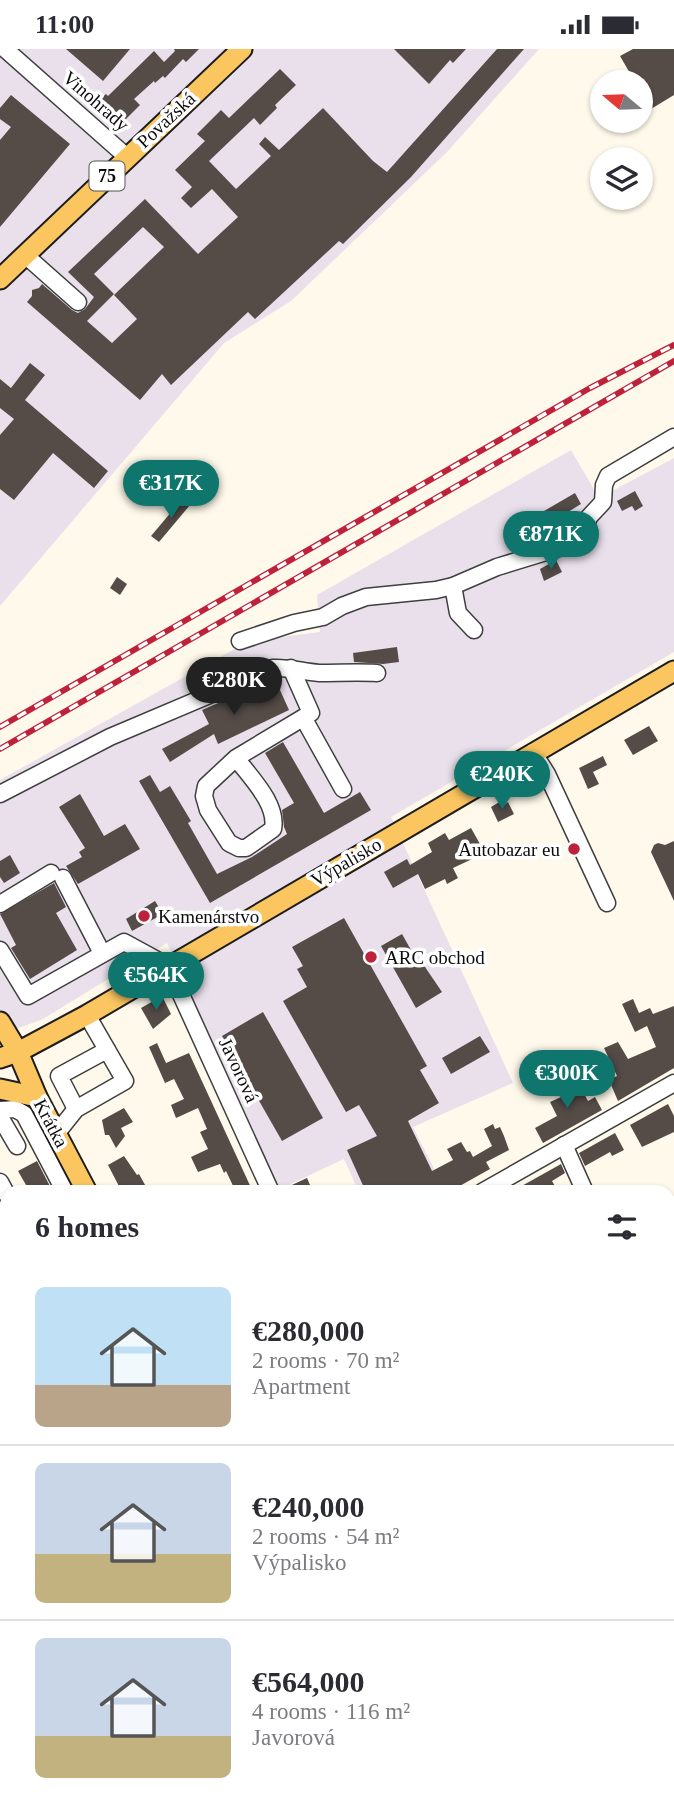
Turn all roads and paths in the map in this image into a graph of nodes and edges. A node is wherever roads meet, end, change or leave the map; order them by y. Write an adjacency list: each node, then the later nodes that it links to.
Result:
1 (5, 49): 3 (street, Vinohrady)
2 (242, 49): 3 (main road, Považská / 75)
3 (127, 157): 4 (main road, Považská / 75)
4 (26, 255): 5 (main road, Považská / 75); 6 (street)
5 (0, 279)
6 (78, 302)
7 (674, 437): 8 (street)
8 (453, 586): 9 (street); 10 (street)
9 (474, 630)
10 (240, 641)
11 (291, 668): 13 (street); 14 (street); 18 (street)
12 (674, 671): 15 (main road, Výpalisko)
13 (377, 673)
14 (304, 719): 16 (street); 17 (street)
15 (533, 752): 19 (street); 23 (main road, Výpalisko)
16 (236, 758): 16 (street)
17 (343, 789)
18 (0, 794)
19 (607, 903)
20 (0, 904): 22 (street)
21 (0, 950): 22 (street)
22 (104, 952): 23 (street)
23 (168, 966): 24 (main road, Výpalisko); 40 (street, Javorová)
24 (87, 1015): 26 (street); 27 (main road, Výpalisko)
25 (0, 1022): 27 (main road)
26 (107, 1050): 32 (street); 32 (street)
27 (9, 1055): 28 (main road, Výpalisko); 31 (main road, Krátka)
28 (0, 1070)
29 (674, 1083): 36 (street)
30 (0, 1089): 31 (main road)
31 (37, 1097): 35 (main road, Krátka)
32 (76, 1109): 35 (street)
33 (0, 1110): 38 (street)
34 (0, 1117): 37 (street)
35 (57, 1134): 39 (main road, Krátka)
36 (564, 1145): 41 (street); 42 (street)
37 (17, 1146)
38 (61, 1185)
39 (83, 1185)
40 (268, 1185)
41 (494, 1185)
42 (582, 1185)

